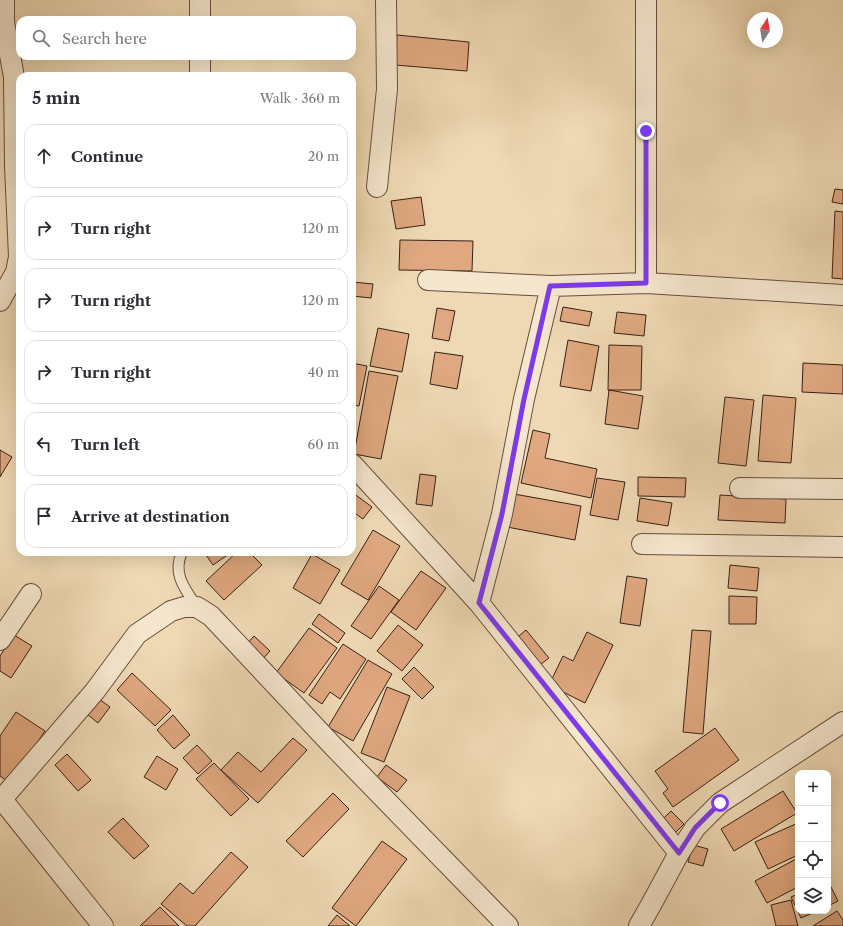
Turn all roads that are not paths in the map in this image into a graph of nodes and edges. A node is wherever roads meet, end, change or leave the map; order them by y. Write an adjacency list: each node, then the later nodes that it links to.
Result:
1 (4, 0): 9 (street)
2 (200, 0): 5 (street)
3 (386, 0): 8 (street)
4 (646, 0): 12 (street)
5 (200, 16)
6 (200, 60): 7 (street)
7 (200, 72)
8 (377, 187)
9 (16, 188)
10 (16, 272): 15 (street)
11 (428, 280): 13 (street)
12 (646, 283): 13 (street); 14 (street)
13 (550, 286): 23 (street)
14 (843, 295)
15 (0, 301)
16 (356, 468): 23 (street)
17 (740, 488): 18 (street)
18 (843, 489)
19 (642, 544): 20 (street)
20 (843, 547)
21 (180, 556): 24 (lane)
22 (31, 594): 25 (street)
23 (479, 603): 28 (street)
24 (197, 606): 27 (street); 30 (street)
25 (0, 640)
26 (843, 722): 28 (street)
27 (1, 798): 29 (street)
28 (679, 853): 31 (street)
29 (103, 926)
30 (508, 926)
31 (639, 926)

